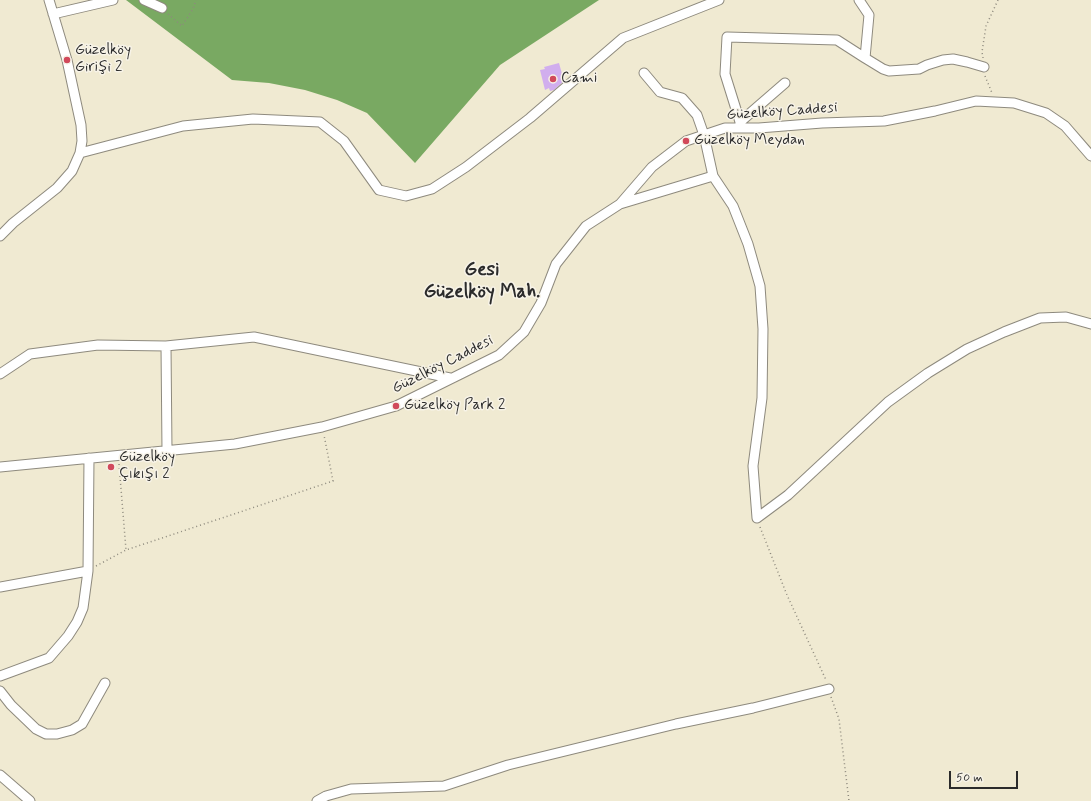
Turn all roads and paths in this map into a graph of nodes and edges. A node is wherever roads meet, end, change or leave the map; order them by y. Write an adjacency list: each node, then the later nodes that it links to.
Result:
1 (49, 0): 9 (street)
2 (113, 0): 9 (street)
3 (144, 0): 8 (street)
4 (196, 0): 8 (path)
5 (720, 0): 17 (street)
6 (859, 0): 10 (street)
7 (998, 0): 11 (path)
8 (162, 8)
9 (53, 14): 17 (street)
10 (865, 58): 11 (street); 15 (street)
11 (984, 67): 14 (path)
12 (644, 73): 16 (street)
13 (785, 83): 15 (street)
14 (996, 102): 15 (street, Güzelköy Caddesi); 18 (street, Güzelköy Caddesi)
15 (740, 125): 16 (street, Güzelköy Caddesi)
16 (704, 135): 19 (street); 20 (street, Güzelköy Caddesi)
17 (80, 153): 21 (street)
18 (1091, 156)
19 (713, 176): 20 (street); 31 (street)
20 (620, 204): 25 (street, Güzelköy Caddesi)
21 (0, 236)
22 (1091, 324): 31 (street)
23 (166, 346): 24 (street); 25 (street); 27 (street)
24 (0, 374)
25 (450, 378): 26 (street, Güzelköy Caddesi)
26 (322, 427): 27 (street, Güzelköy Caddesi); 32 (path)
27 (167, 451): 28 (street, Güzelköy Caddesi)
28 (118, 456): 29 (street, Güzelköy Caddesi); 32 (path)
29 (89, 458): 30 (street, Güzelköy Caddesi); 33 (street)
30 (0, 467)
31 (757, 518): 37 (path)
32 (126, 550): 33 (path)
33 (88, 571): 34 (street); 35 (street)
34 (0, 587)
35 (0, 676)
36 (105, 683): 38 (street)
37 (829, 689): 41 (street); 42 (path)
38 (0, 691)
39 (0, 775): 40 (street)
40 (30, 801)
41 (317, 801)
42 (849, 801)

